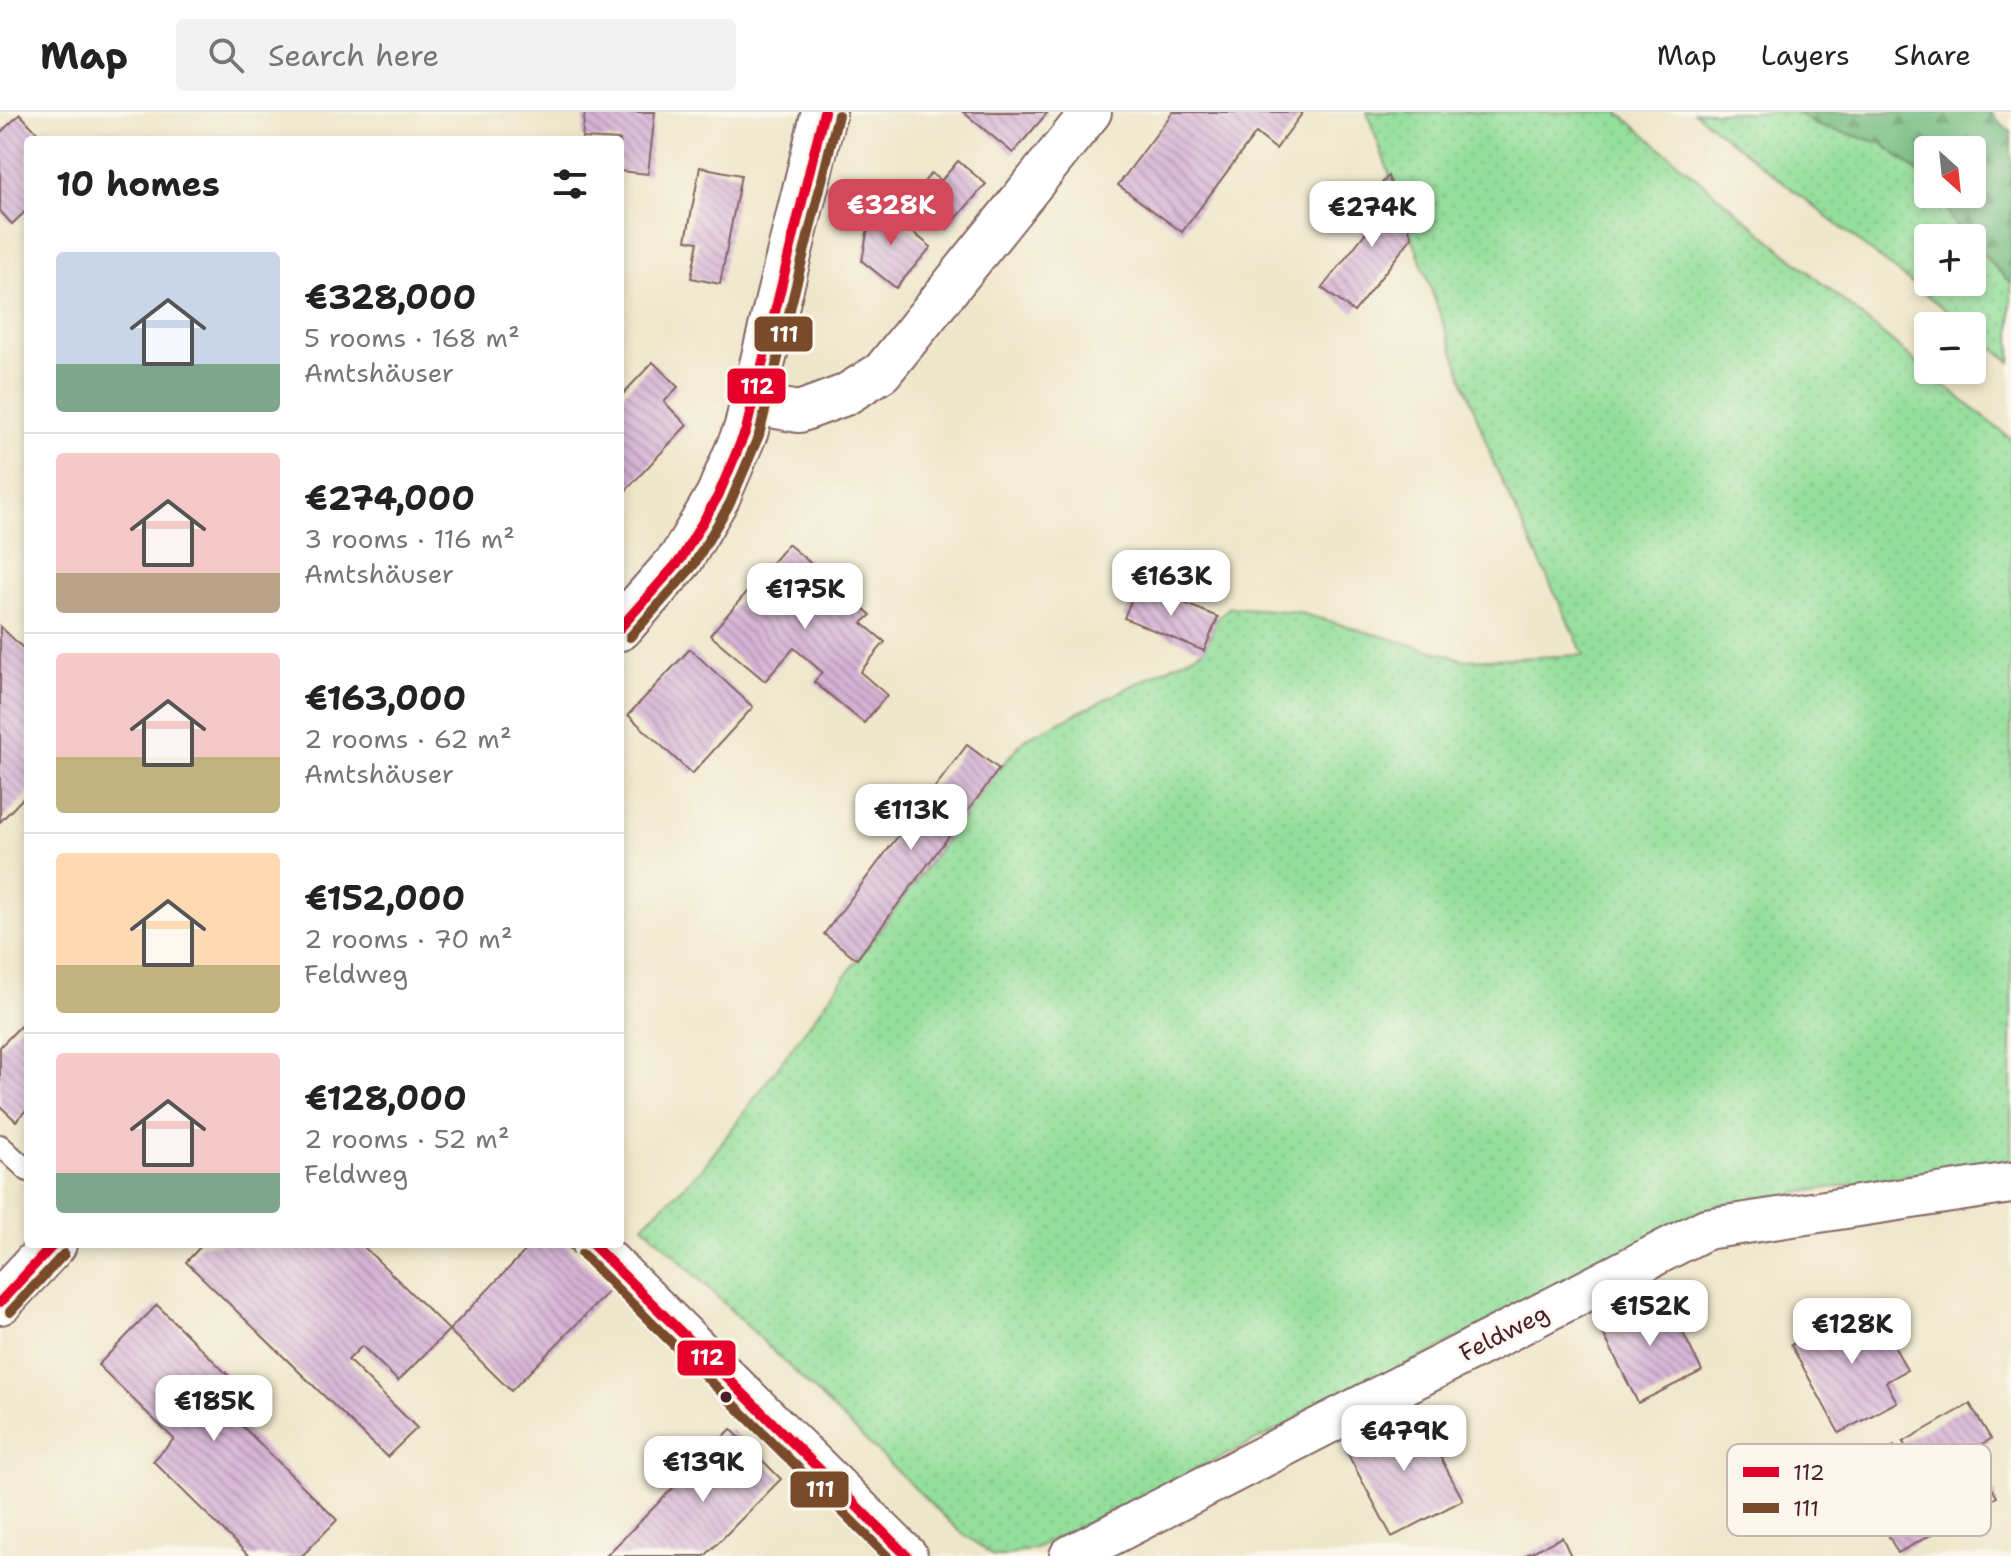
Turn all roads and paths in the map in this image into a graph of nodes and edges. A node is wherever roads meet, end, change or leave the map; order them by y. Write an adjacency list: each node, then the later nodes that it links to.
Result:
1 (824, 112): 3 (main road)
2 (1091, 112): 3 (street)
3 (753, 404): 4 (main road)
4 (624, 623)
5 (0, 1145): 6 (lane)
6 (24, 1167)
7 (2011, 1183): 12 (street, Feldweg)
8 (50, 1248): 10 (main road)
9 (596, 1248): 11 (street)
10 (0, 1302)
11 (907, 1556)
12 (1070, 1556)

